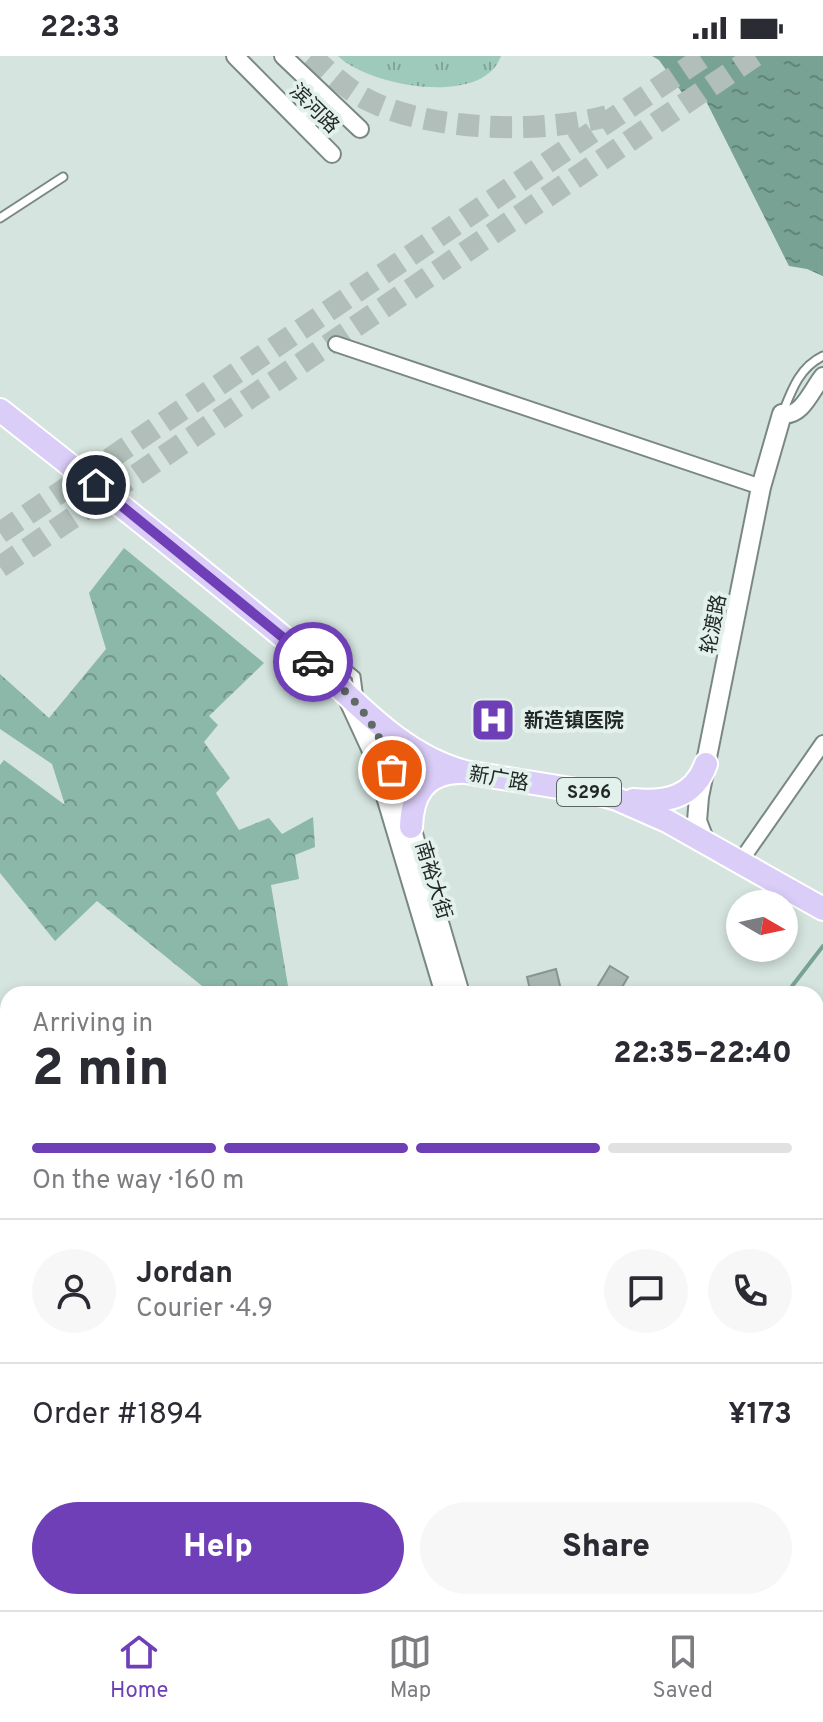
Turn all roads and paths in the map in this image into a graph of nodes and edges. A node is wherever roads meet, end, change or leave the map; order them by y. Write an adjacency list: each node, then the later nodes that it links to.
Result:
1 (235, 56): 4 (street, 滨河路)
2 (283, 56): 3 (street, 滨河路)
3 (322, 96): 4 (street); 5 (street, 滨河路)
4 (299, 120): 6 (street, 滨河路)
5 (360, 129)
6 (332, 154)
7 (63, 177): 8 (lane)
8 (0, 218)
9 (336, 344): 14 (street)
10 (823, 356): 13 (lane)
11 (823, 376): 13 (street)
12 (0, 410): 15 (main road, 新广路 / S296)
13 (782, 414): 14 (main road, 轮渡路)
14 (761, 487): 17 (main road, 轮渡路)
15 (352, 698): 18 (main road, 新广路 / S296); 20 (main road, 南裕大街); 24 (main road, 南裕大街)
16 (823, 743): 22 (street)
17 (706, 764): 19 (main road); 21 (main road, 轮渡路)
18 (465, 772): 19 (main road, 新广路 / S296); 20 (main road)
19 (617, 799): 21 (main road, 新广路 / S296)
20 (411, 827): 25 (main road, 南裕大街)
21 (705, 842): 22 (main road, 新广路 / S296)
22 (740, 862): 23 (main road, 新广路 / S296)
23 (823, 909)
24 (443, 986)
25 (458, 986)

